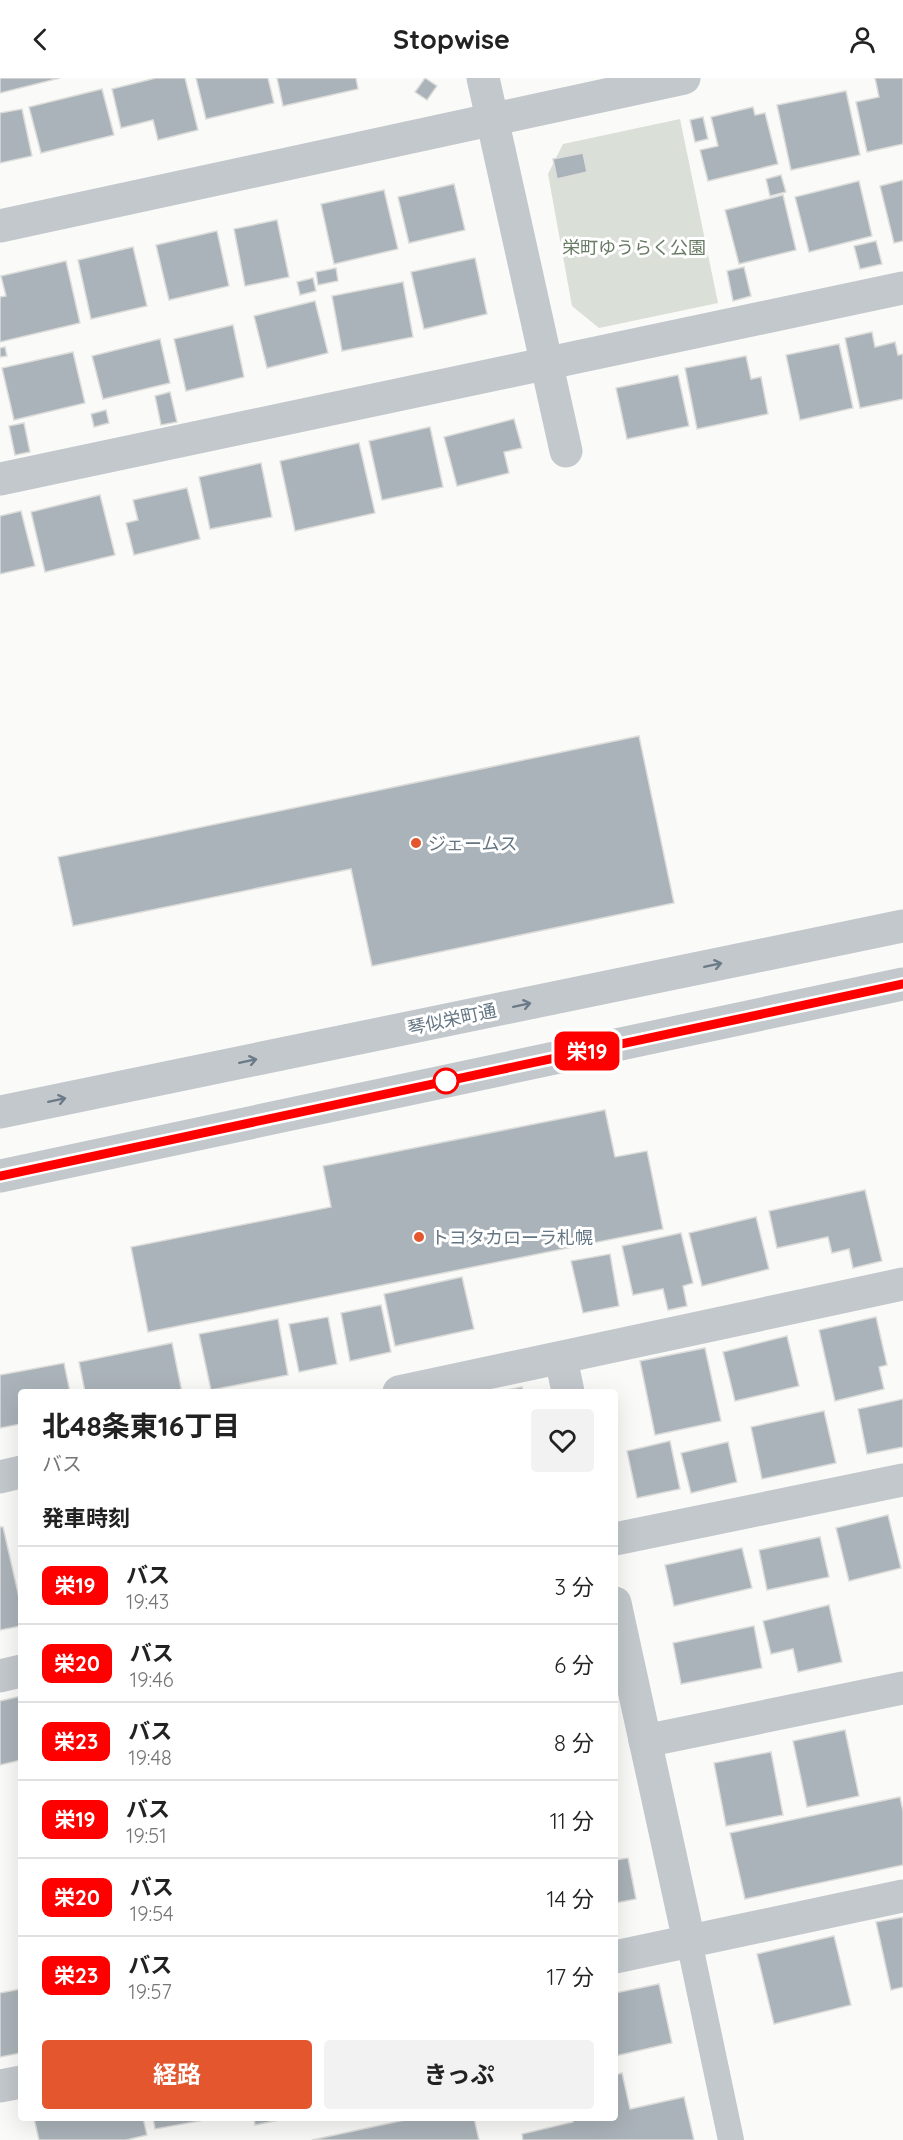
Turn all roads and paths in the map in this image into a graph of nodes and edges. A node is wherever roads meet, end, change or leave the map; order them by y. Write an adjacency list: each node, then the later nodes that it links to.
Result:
1 (483, 78): 3 (street)
2 (684, 78): 3 (street)
3 (492, 120): 4 (street); 6 (street)
4 (0, 226)
5 (903, 288): 6 (street)
6 (547, 365): 7 (street); 8 (street)
7 (566, 452)
8 (0, 479)
9 (903, 926): 11 (street, 琴似栄町通, one-way to 9)
10 (903, 984): 12 (street)
11 (0, 1112)
12 (0, 1176)
13 (903, 1284): 14 (street)
14 (561, 1358): 15 (street); 16 (street)
15 (413, 1389)
16 (567, 1389)
17 (18, 1473): 18 (street)
18 (0, 1477)
19 (903, 1480): 20 (street)
20 (618, 1538)
21 (618, 1617): 25 (street)
22 (18, 1672): 23 (street)
23 (0, 1676)
24 (903, 1688): 25 (street)
25 (645, 1741): 27 (street)
26 (903, 1896): 27 (street)
27 (689, 1941): 28 (street); 31 (lane)
28 (618, 1955)
29 (18, 2083): 30 (street)
30 (0, 2086)
31 (731, 2140)

